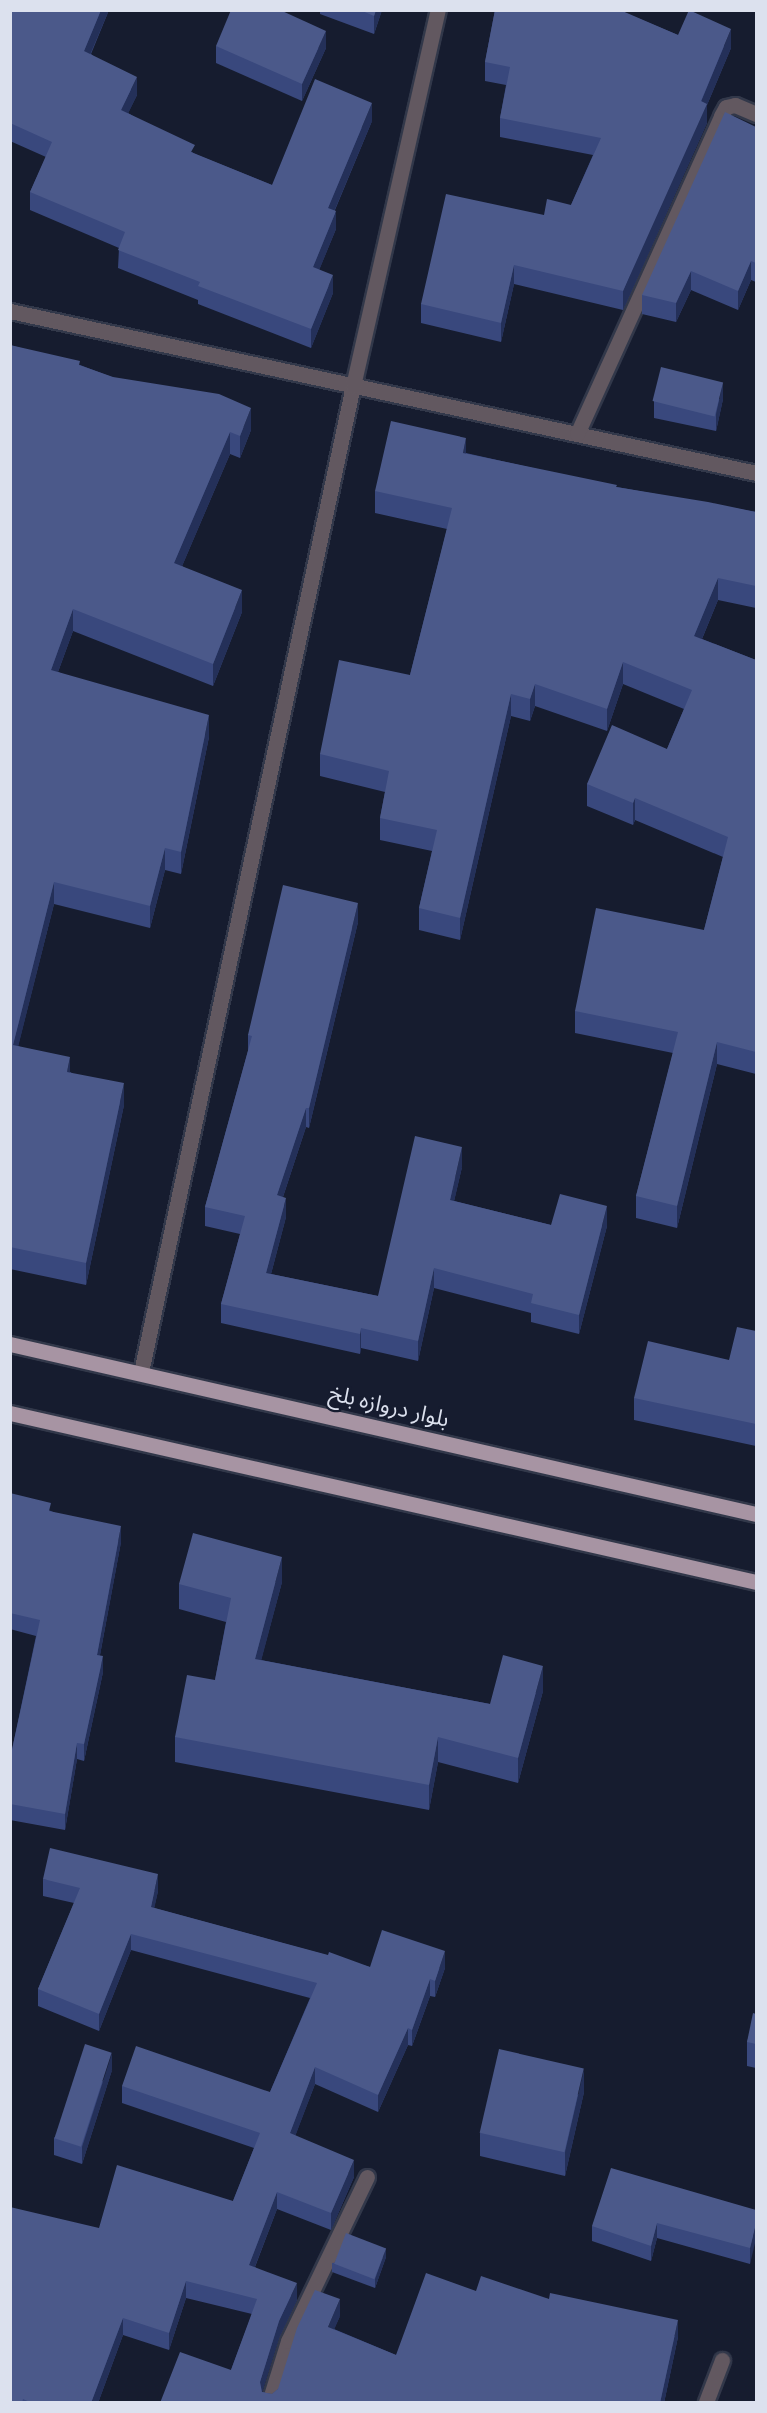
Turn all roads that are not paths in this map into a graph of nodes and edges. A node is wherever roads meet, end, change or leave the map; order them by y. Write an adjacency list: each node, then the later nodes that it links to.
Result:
1 (438, 10): 4 (street)
2 (756, 114): 5 (street)
3 (10, 311): 4 (street)
4 (353, 386): 5 (street); 8 (street)
5 (577, 434): 6 (street)
6 (756, 473)
7 (10, 1344): 8 (main road, بلوار دروازه بلخ)
8 (141, 1372): 10 (main road, بلوار دروازه بلخ)
9 (10, 1413): 11 (main road)
10 (756, 1514)
11 (756, 1582)
12 (367, 2177): 14 (street)
13 (722, 2360): 15 (street)
14 (269, 2403)
15 (706, 2403)

